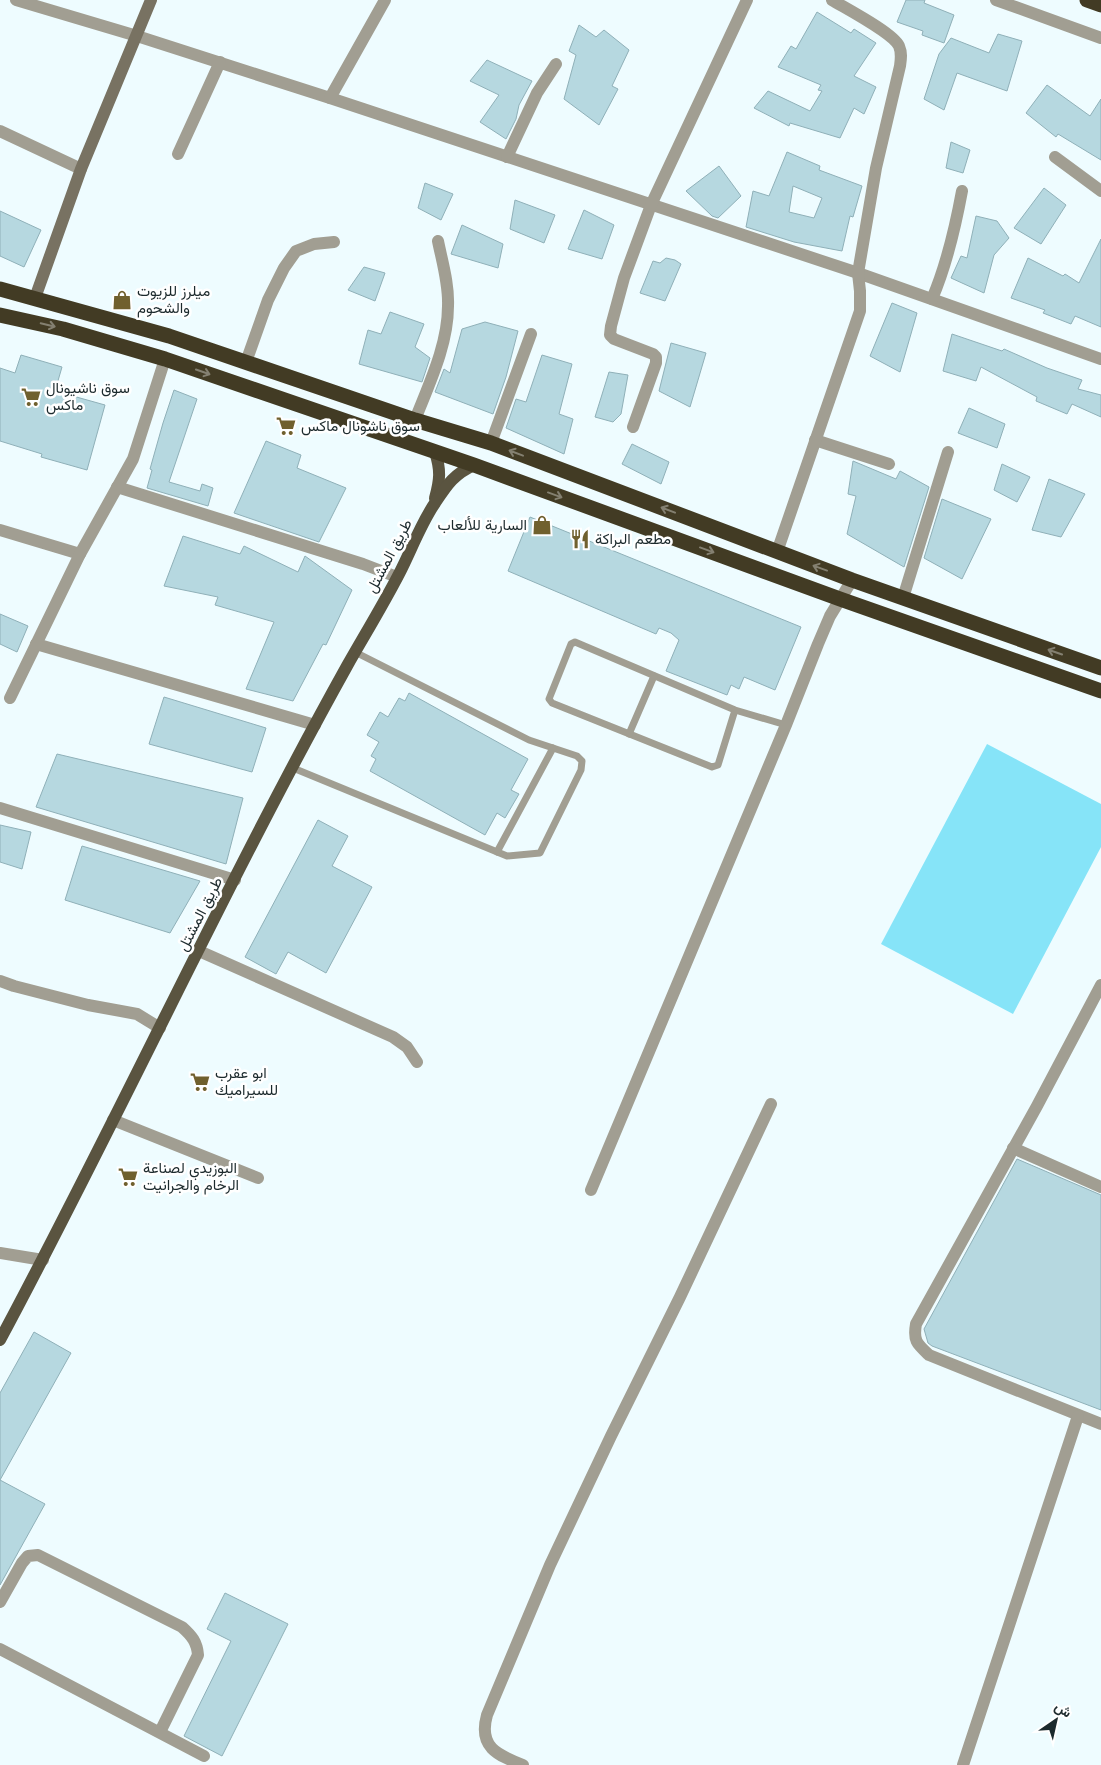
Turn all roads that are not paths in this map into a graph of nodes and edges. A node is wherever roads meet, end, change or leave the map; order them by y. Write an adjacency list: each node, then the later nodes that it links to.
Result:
1 (16, 0): 9 (street)
2 (152, 0): 9 (street)
3 (385, 0): 13 (street)
4 (747, 0): 21 (street)
5 (832, 0): 24 (street)
6 (996, 0): 10 (street)
7 (1088, 0): 8 (highway)
8 (1101, 5)
9 (137, 36): 11 (street); 18 (street)
10 (1101, 38)
11 (220, 62): 13 (street); 15 (street)
12 (556, 64): 16 (street)
13 (330, 98): 16 (street)
14 (0, 131): 18 (street)
15 (178, 154)
16 (507, 157): 21 (street)
17 (1054, 157): 20 (street)
18 (81, 169): 26 (street)
19 (962, 191): 27 (street)
20 (1101, 191)
21 (651, 204): 24 (street); 34 (street)
22 (438, 241): 33 (street)
23 (334, 242): 32 (street)
24 (858, 272): 27 (street); 35 (street)
25 (0, 289): 26 (highway)
26 (35, 298): 32 (highway)
27 (932, 299): 31 (street)
28 (0, 315): 30 (highway, one-way to 30)
29 (531, 334): 36 (street)
30 (165, 359): 37 (highway, one-way to 37); 41 (street)
31 (1101, 359)
32 (246, 362): 33 (highway)
33 (415, 420): 36 (highway)
34 (632, 427)
35 (815, 440): 39 (street); 44 (street)
36 (491, 443): 44 (highway, one-way to 36)
37 (435, 452): 40 (highway); 42 (main road, طريق المشتل)
38 (948, 452): 48 (street)
39 (889, 464)
40 (474, 465): 42 (main road, طريق المشتل); 49 (highway, one-way to 49)
41 (118, 487): 45 (street); 46 (street)
42 (433, 505): 46 (main road, طريق المشتل)
43 (0, 530): 45 (street)
44 (777, 552): 47 (highway, one-way to 44)
45 (80, 554): 50 (street)
46 (397, 577): 51 (main road, طريق المشتل)
47 (852, 580): 48 (highway); 49 (street)
48 (903, 598): 52 (highway, one-way to 48)
49 (840, 599): 54 (highway); 58 (street)
50 (36, 644): 55 (street); 57 (street)
51 (355, 652): 57 (main road, طريق المشتل); 60 (lane)
52 (1100, 666)
53 (654, 676): 56 (lane); 59 (lane); 59 (lane)
54 (1101, 691)
55 (10, 698)
56 (735, 710): 58 (lane); 59 (lane)
57 (315, 725): 61 (main road, طريق المشتل)
58 (786, 725): 75 (street)
59 (629, 734)
60 (553, 748): 63 (lane); 63 (lane)
61 (293, 768): 63 (lane); 64 (main road, طريق المشتل)
62 (0, 808): 64 (street)
63 (497, 852)
64 (235, 880): 65 (main road, طريق المشتل)
65 (199, 951): 68 (main road, طريق المشتل); 69 (street)
66 (0, 981): 68 (street)
67 (1101, 985): 72 (street)
68 (160, 1028): 71 (main road, طريق المشتل)
69 (416, 1062)
70 (770, 1104): 85 (street)
71 (113, 1120): 73 (street); 77 (main road, طريق المشتل)
72 (1013, 1148): 74 (street); 79 (street)
73 (258, 1178)
74 (1101, 1187)
75 (591, 1190)
76 (0, 1253): 77 (street)
77 (43, 1260): 78 (main road, طريق المشتل)
78 (0, 1340)
79 (1078, 1416): 80 (street); 86 (street)
80 (1101, 1424)
81 (0, 1602): 83 (street)
82 (0, 1649): 83 (street)
83 (160, 1732): 84 (street)
84 (204, 1756)
85 (524, 1765)
86 (963, 1765)

